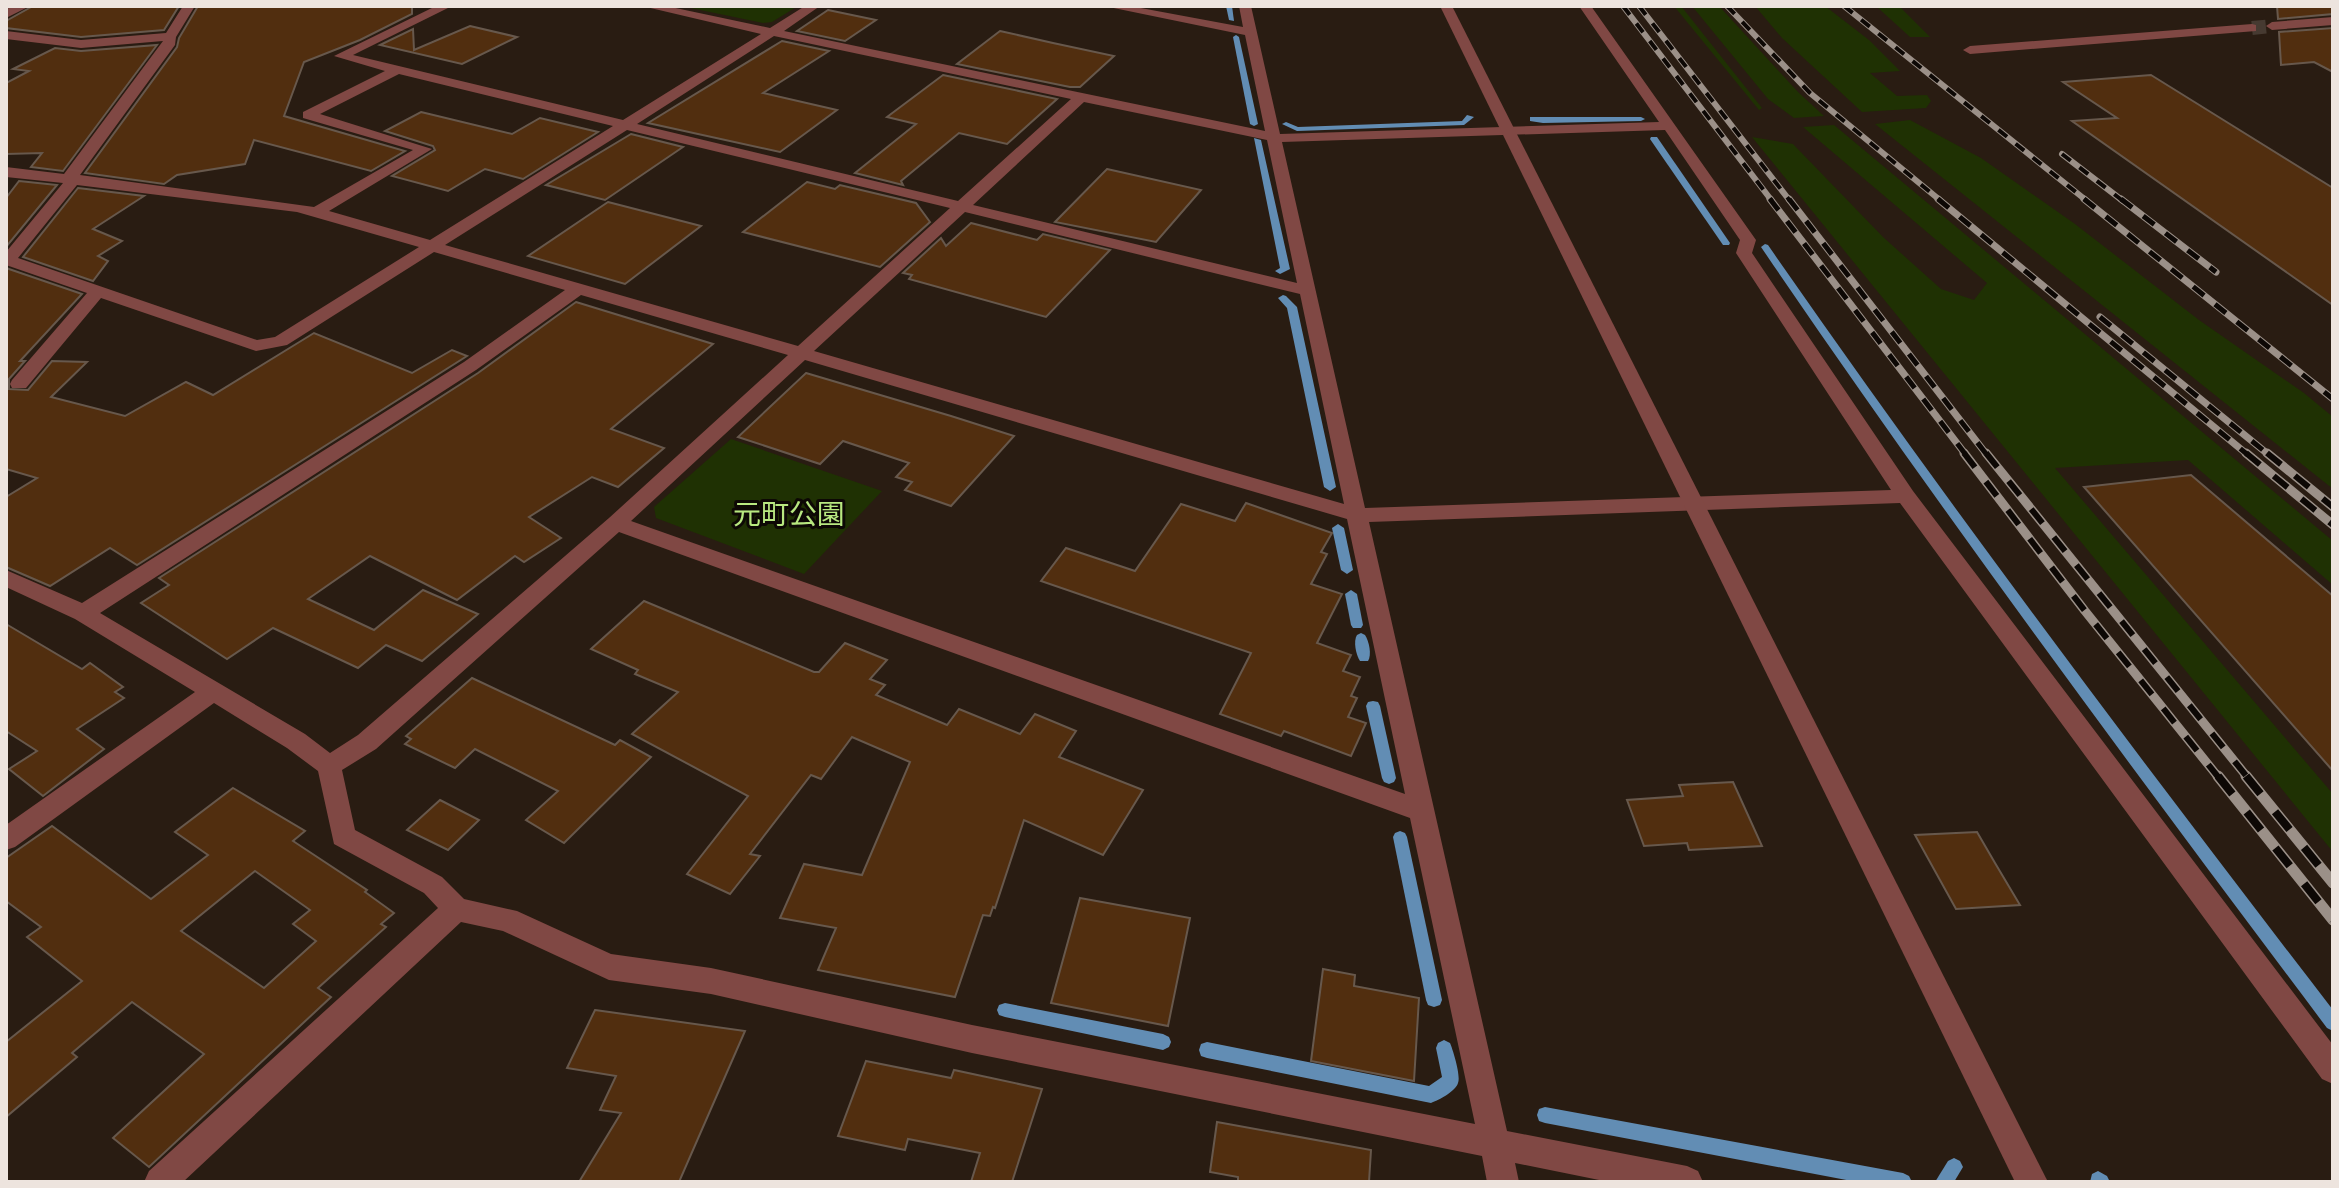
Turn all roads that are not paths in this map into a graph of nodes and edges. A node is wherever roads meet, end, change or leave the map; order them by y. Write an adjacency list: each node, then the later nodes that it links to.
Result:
1 (24, 6): 10 (street)
2 (189, 6): 17 (street)
3 (446, 6): 19 (street)
4 (648, 6): 14 (street)
5 (814, 6): 14 (street)
6 (1110, 6): 15 (street)
7 (1245, 6): 15 (street)
8 (1446, 6): 23 (street)
9 (1585, 6): 22 (street)
10 (6, 14)
11 (2333, 21): 12 (street)
12 (2272, 26)
13 (2252, 28): 18 (street)
14 (773, 32): 20 (street); 21 (street)
15 (1251, 32): 24 (street)
16 (6, 35): 17 (street)
17 (170, 37): 26 (street)
18 (1970, 50)
19 (397, 70): 21 (street); 28 (street)
20 (1081, 97): 24 (street); 27 (street)
21 (624, 125): 27 (street); 31 (street)
22 (1670, 126): 23 (street); 37 (street)
23 (1508, 131): 24 (street); 38 (street)
24 (1276, 138): 33 (street)
25 (6, 172): 26 (street)
26 (73, 178): 28 (street); 29 (street)
27 (959, 206): 33 (street); 35 (street)
28 (316, 212): 31 (street)
29 (26, 238): 30 (street); 34 (street)
30 (6, 244)
31 (433, 245): 32 (street); 34 (street)
32 (579, 288): 35 (street); 42 (street)
33 (1309, 291): 39 (street)
34 (97, 292): 36 (street)
35 (799, 354): 39 (street); 40 (street)
36 (19, 384)
37 (1906, 496): 38 (street); 48 (street)
38 (1693, 503): 39 (street); 53 (street)
39 (1357, 515): 45 (street)
40 (616, 523): 44 (street); 45 (street)
41 (6, 578): 42 (street)
42 (83, 613): 43 (street)
43 (211, 693): 44 (street); 46 (street)
44 (329, 766): 47 (street)
45 (1422, 811): 49 (street)
46 (6, 839)
47 (456, 909): 49 (street); 50 (street)
48 (2333, 1069)
49 (1496, 1146): 51 (street); 52 (street)
50 (160, 1182)
51 (1503, 1182)
52 (1687, 1182)
53 (2032, 1182)

